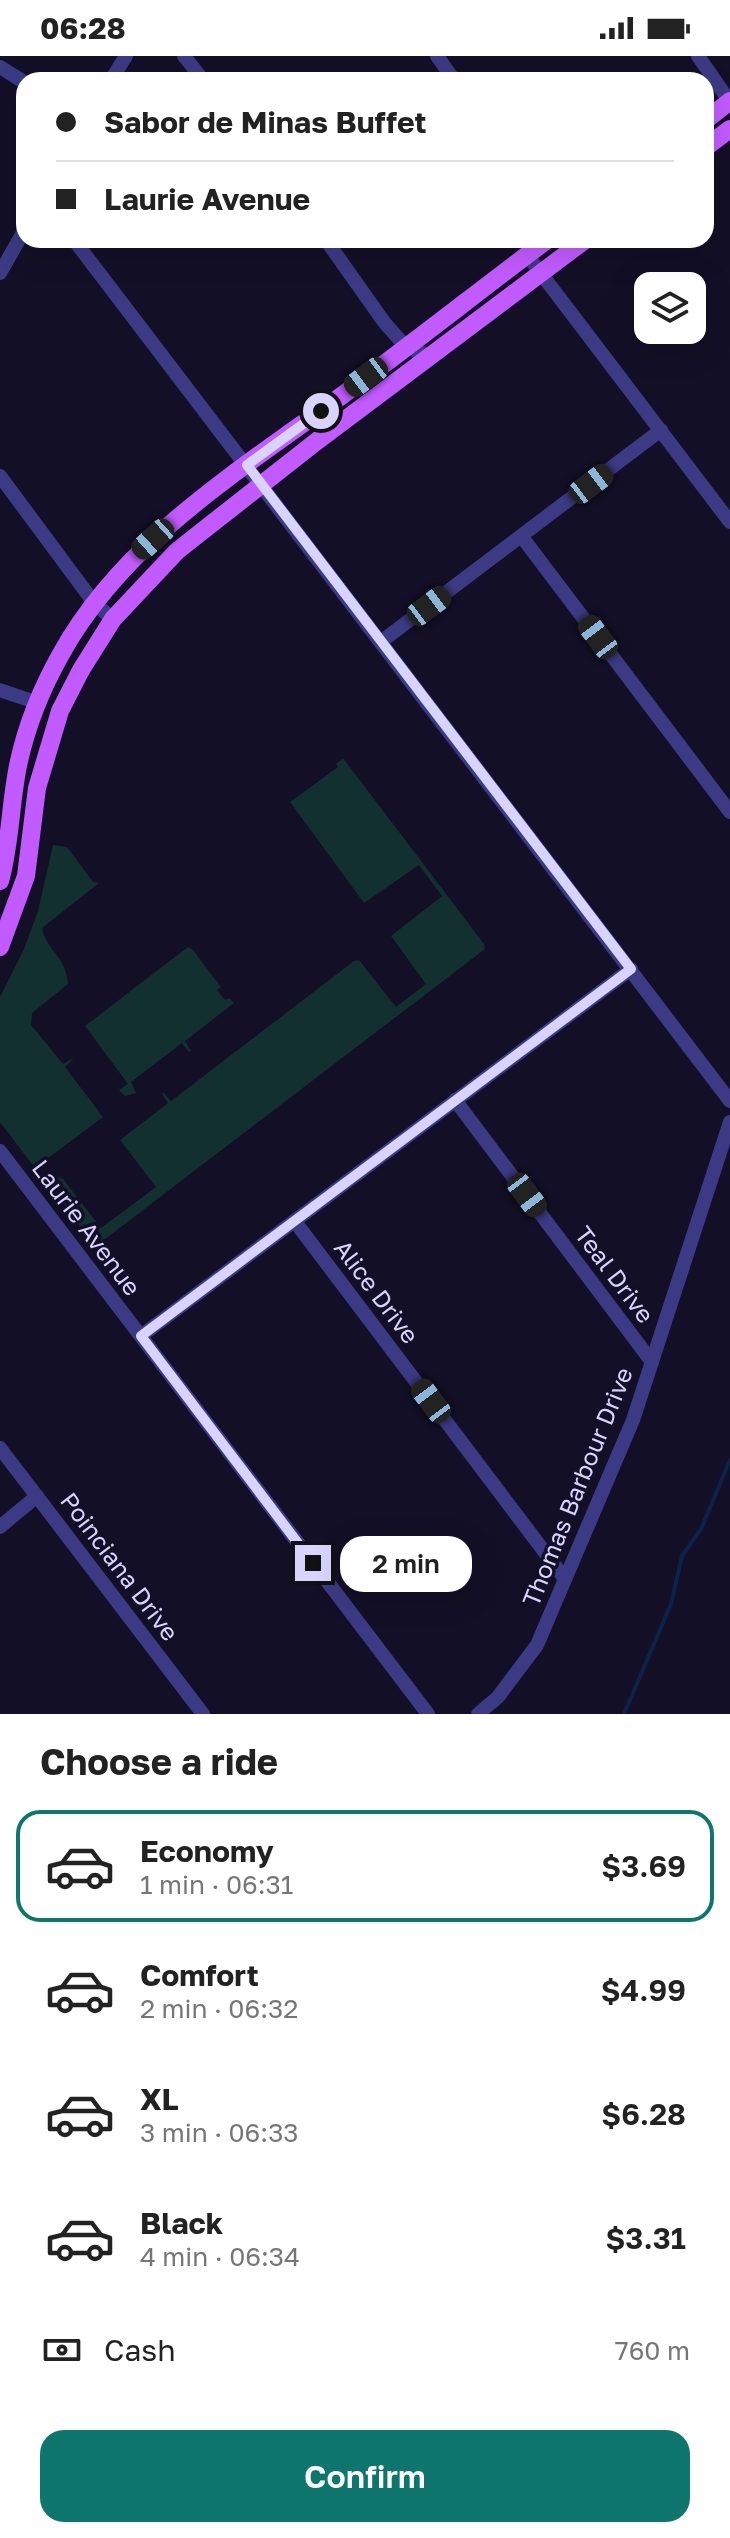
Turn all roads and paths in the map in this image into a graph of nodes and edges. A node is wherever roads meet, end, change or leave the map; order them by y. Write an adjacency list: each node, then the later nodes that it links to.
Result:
1 (184, 56): 2 (street)
2 (197, 72)
3 (714, 79): 4 (street)
4 (730, 102)
5 (16, 245): 11 (street)
6 (80, 248): 16 (street)
7 (332, 248): 13 (street)
8 (536, 248): 10 (main road)
9 (574, 248): 12 (main road)
10 (527, 255): 12 (street); 13 (main road)
11 (0, 273)
12 (541, 273): 14 (main road); 15 (street)
13 (406, 347): 14 (street); 16 (main road)
14 (430, 356): 18 (main road)
15 (661, 430): 19 (street); 20 (street)
16 (247, 465): 18 (street); 21 (main road)
17 (0, 476): 21 (street)
18 (262, 484): 22 (main road); 23 (street)
19 (730, 522)
20 (522, 537): 23 (street); 26 (street)
21 (95, 604): 22 (street); 25 (main road)
22 (113, 619): 28 (main road)
23 (382, 641): 29 (street)
24 (0, 690): 25 (street)
25 (38, 703): 27 (main road)
26 (730, 812)
27 (0, 881)
28 (0, 947)
29 (631, 969): 30 (street); 31 (street)
30 (455, 1100): 34 (street); 36 (street, Teal Drive)
31 (730, 1101)
32 (730, 1122): 36 (street, Thomas Barbour Drive)
33 (0, 1151): 35 (street, Laurie Avenue)
34 (296, 1223): 35 (street); 40 (street, Alice Drive)
35 (141, 1336): 42 (street, Laurie Avenue)
36 (652, 1362): 40 (street, Thomas Barbour Drive)
37 (0, 1448): 38 (street, Poinciana Drive)
38 (37, 1496): 39 (street); 41 (street, Poinciana Drive)
39 (0, 1527)
40 (565, 1579): 43 (street, Thomas Barbour Drive)
41 (203, 1714)
42 (428, 1714)
43 (478, 1714)

